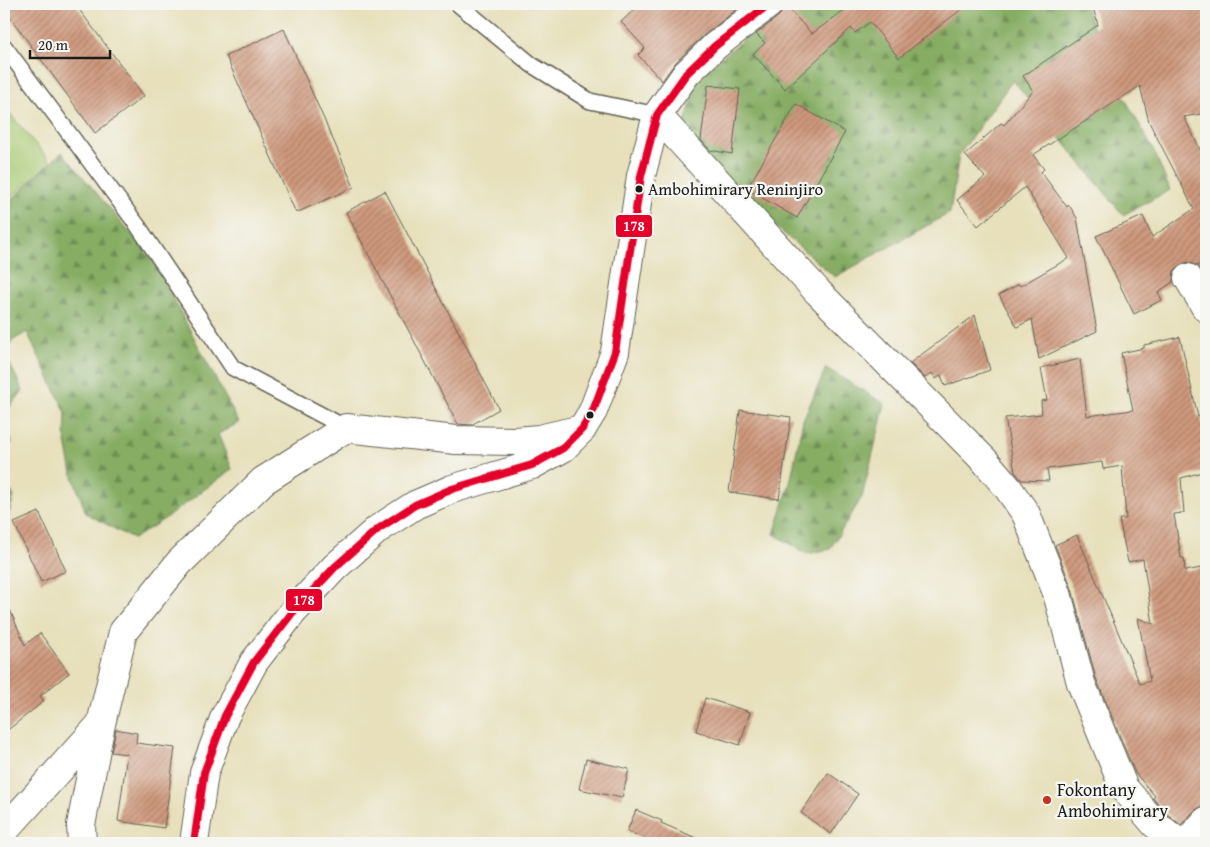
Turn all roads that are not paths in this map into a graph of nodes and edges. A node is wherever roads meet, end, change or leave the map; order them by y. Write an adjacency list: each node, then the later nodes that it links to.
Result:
1 (458, 4): 4 (lane)
2 (769, 4): 4 (street)
3 (4, 46): 7 (lane)
4 (657, 115): 8 (street); 14 (street)
5 (1188, 278): 6 (street)
6 (1206, 308)
7 (346, 428): 8 (street); 9 (street)
8 (582, 429): 13 (street)
9 (101, 724): 11 (street); 12 (street)
10 (1206, 821): 15 (street)
11 (4, 830)
12 (82, 843)
13 (194, 843)
14 (1179, 843)
15 (1186, 843)

